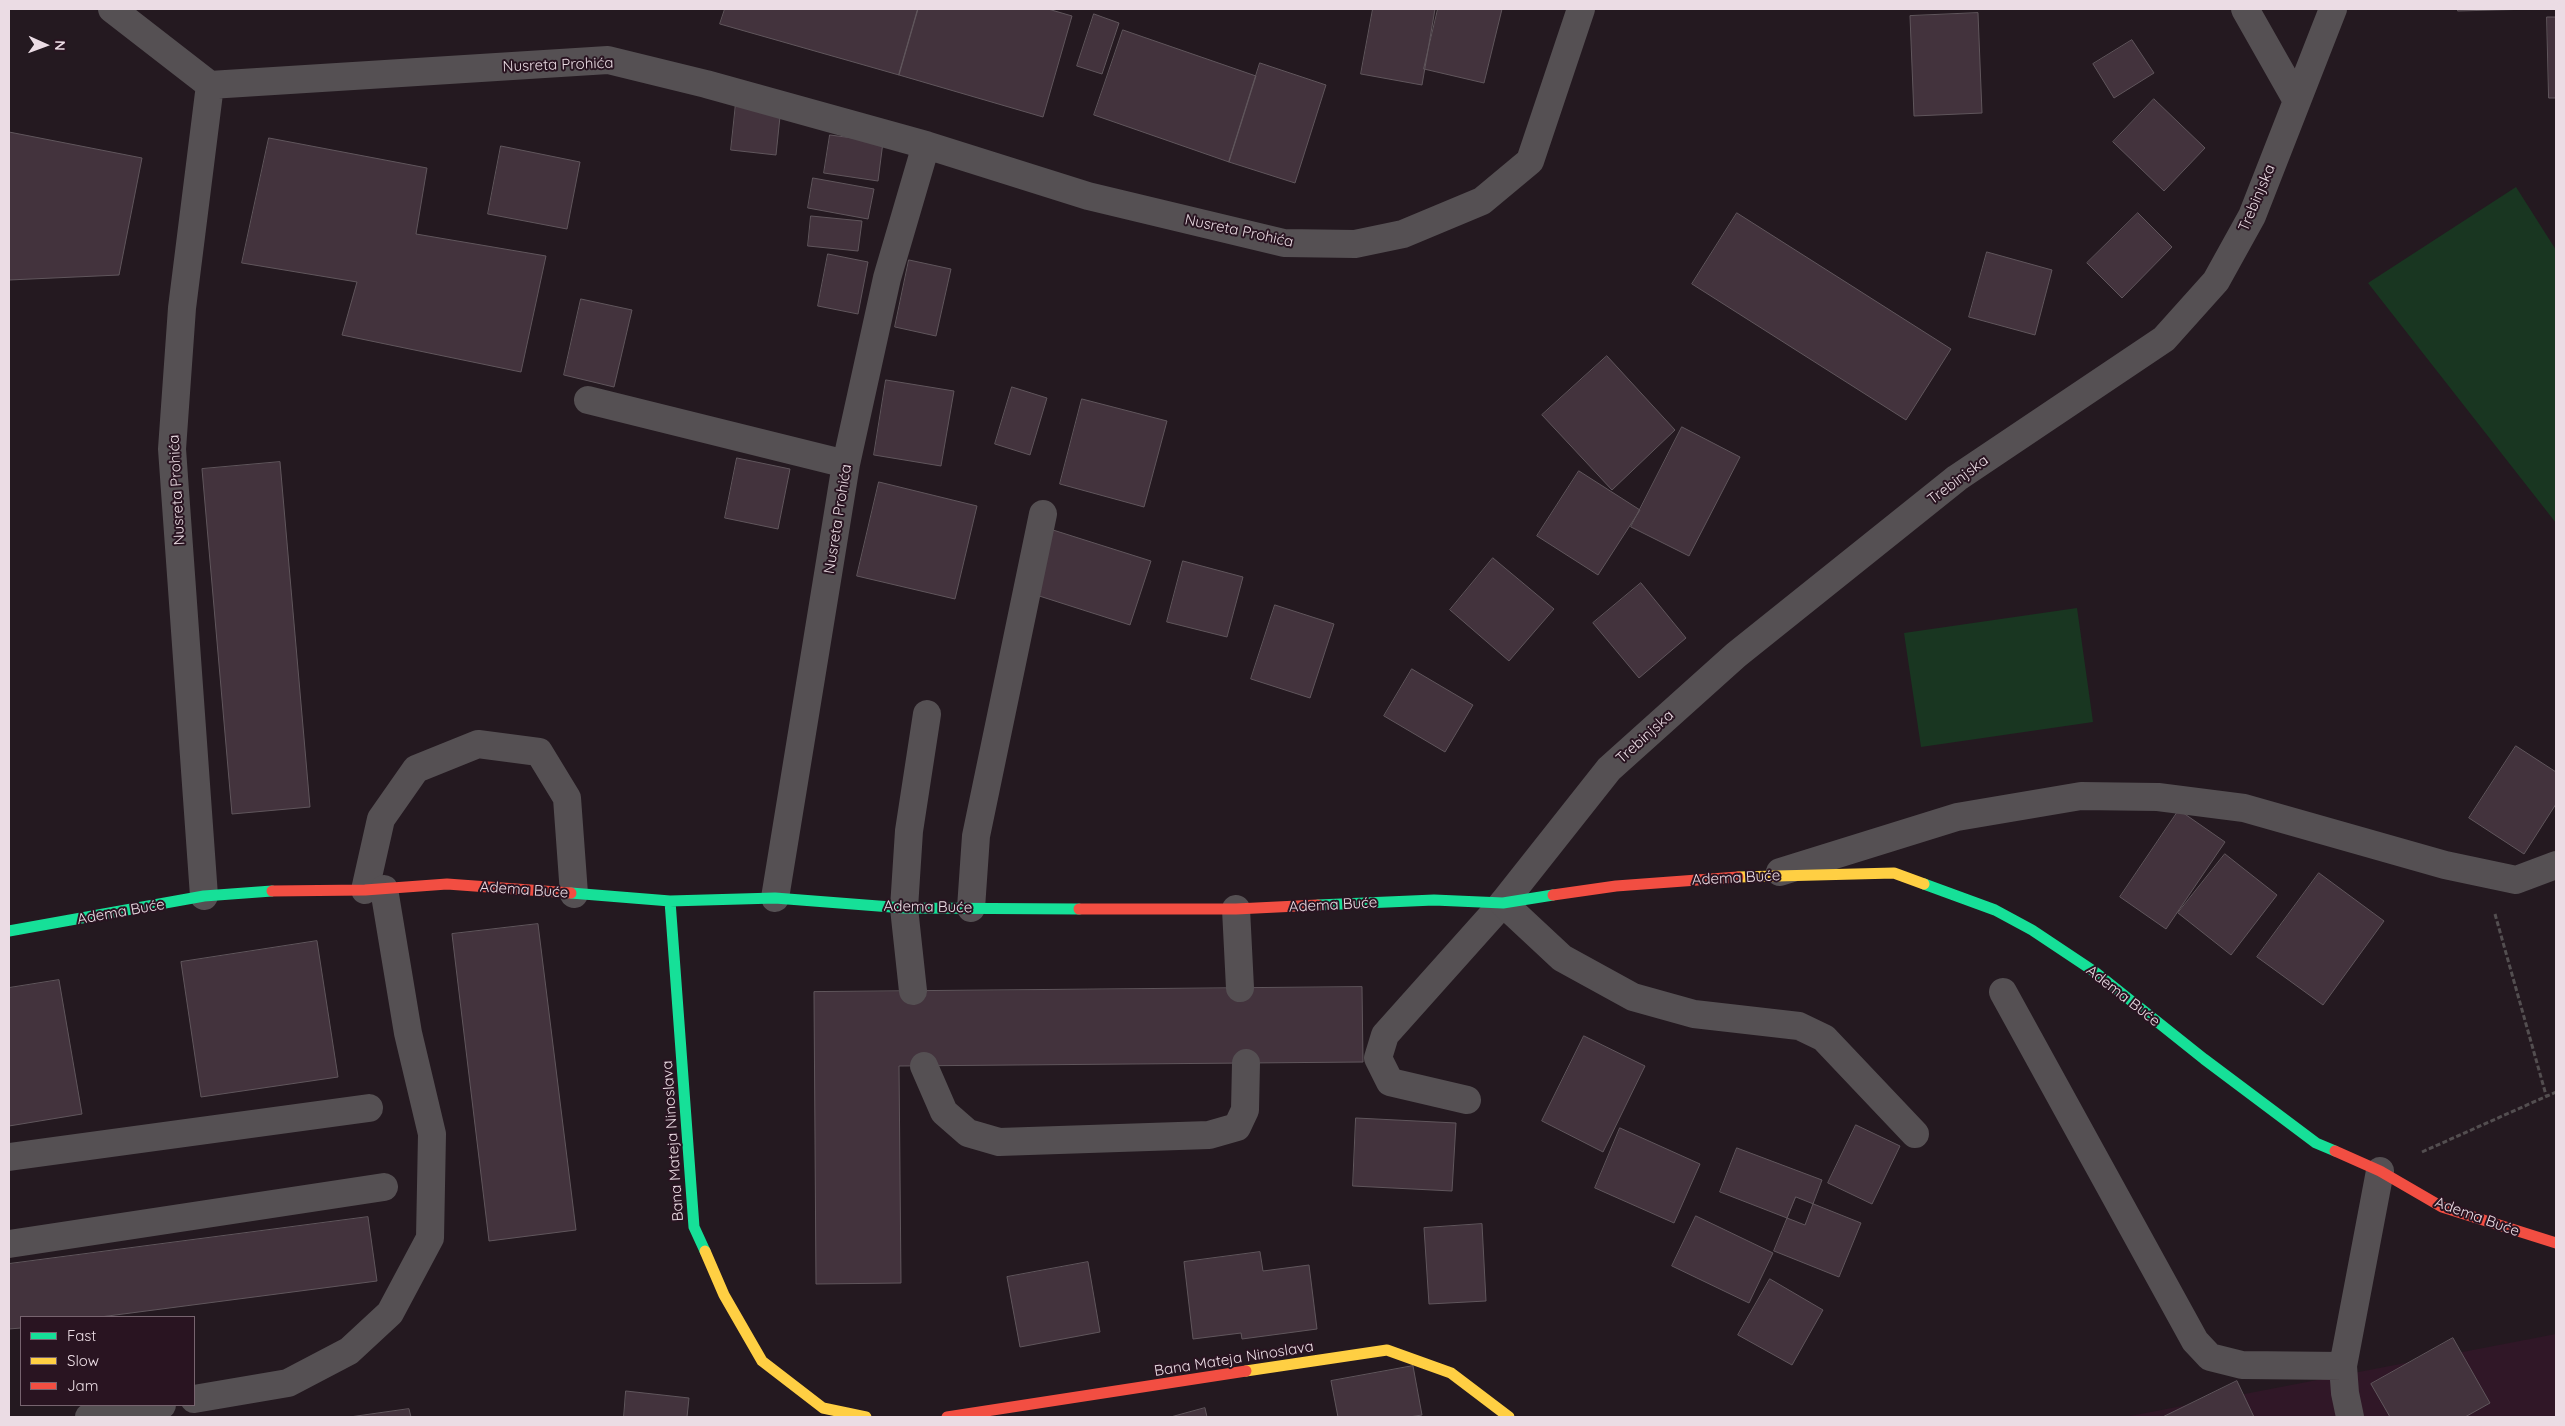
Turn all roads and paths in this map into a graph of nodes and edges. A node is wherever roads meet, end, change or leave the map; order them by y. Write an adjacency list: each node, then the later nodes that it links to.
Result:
1 (112, 9): 5 (street)
2 (1581, 9): 7 (street, Nusreta Prohića)
3 (2245, 9): 6 (street)
4 (2333, 9): 6 (street, Trebinjska)
5 (210, 85): 7 (street, Nusreta Prohića); 17 (street, Nusreta Prohića)
6 (2296, 99): 20 (street, Trebinjska)
7 (926, 145): 9 (street, Nusreta Prohića)
8 (588, 400): 9 (street)
9 (846, 464): 18 (street, Nusreta Prohića)
10 (1043, 514): 22 (street)
11 (927, 714): 21 (street)
12 (2556, 865): 13 (street)
13 (2483, 873): 14 (street); 31 (path)
14 (1769, 876): 20 (street, Adema Buće); 36 (street, Adema Buće)
15 (374, 889): 16 (street, Adema Buće); 16 (street); 17 (street, Adema Buće); 41 (street)
16 (574, 894): 19 (street, Adema Buće)
17 (204, 896): 24 (street, Adema Buće)
18 (775, 898): 19 (street, Adema Buće); 21 (street, Adema Buće)
19 (670, 901): 44 (street, Bana Mateja Ninoslava)
20 (1503, 903): 23 (street, Adema Buće); 32 (street, Trebinjska); 34 (street)
21 (904, 908): 22 (street, Adema Buće); 26 (street)
22 (971, 908): 23 (street, Adema Buće)
23 (1236, 909): 25 (street)
24 (9, 931)
25 (1240, 988)
26 (913, 991)
27 (2003, 992): 40 (street)
28 (1246, 1063): 29 (street)
29 (924, 1066)
30 (2556, 1092): 31 (path)
31 (2546, 1095): 36 (path)
32 (1467, 1100)
33 (369, 1108): 35 (street)
34 (1915, 1134)
35 (9, 1157)
36 (2380, 1170): 38 (street, Adema Buće); 40 (street)
37 (384, 1187): 39 (street)
38 (2556, 1243)
39 (9, 1244)
40 (2342, 1366): 47 (street)
41 (195, 1399)
42 (156, 1406): 43 (street)
43 (89, 1417)
44 (866, 1417)
45 (947, 1417): 46 (street, Bana Mateja Ninoslava)
46 (1509, 1417)
47 (2350, 1417)

